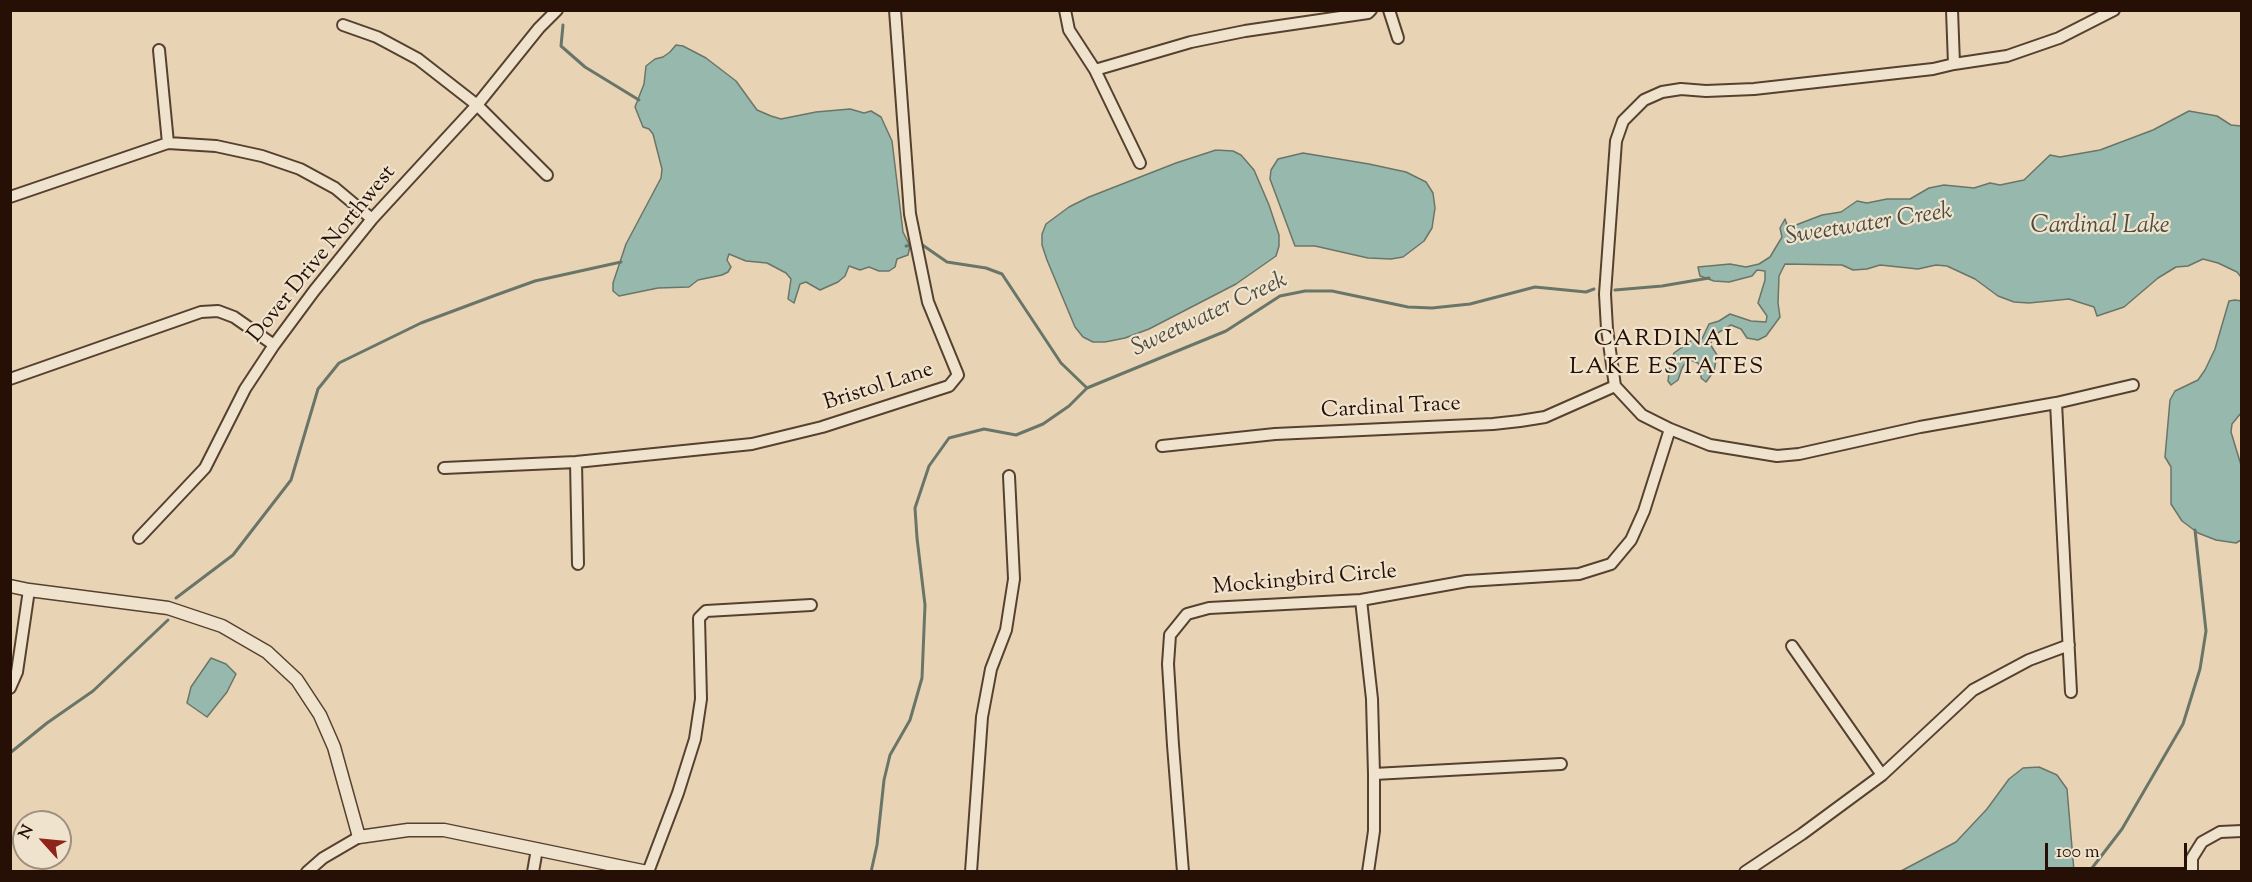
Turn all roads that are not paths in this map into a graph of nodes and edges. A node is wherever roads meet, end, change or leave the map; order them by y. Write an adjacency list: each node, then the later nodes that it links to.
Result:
1 (557, 10): 13 (street, Dover Drive Northwest)
2 (895, 10): 26 (street, Bristol Lane)
3 (1065, 10): 12 (street)
4 (1371, 10): 12 (street)
5 (1389, 10): 9 (street)
6 (1952, 10): 11 (street)
7 (2114, 10): 11 (street)
8 (343, 25): 13 (street)
9 (1398, 38)
10 (159, 50): 14 (street)
11 (1954, 64): 22 (street)
12 (1095, 70): 15 (street)
13 (477, 105): 16 (street); 18 (street, Dover Drive Northwest)
14 (168, 143): 17 (street); 18 (street)
15 (1140, 163)
16 (547, 175)
17 (10, 196)
18 (372, 219): 19 (street, Dover Drive Northwest)
19 (274, 345): 20 (street); 29 (street, Dover Drive Northwest)
20 (10, 379)
21 (2133, 385): 23 (street)
22 (1615, 386): 24 (street); 25 (street, Cardinal Trace)
23 (2056, 403): 24 (street); 35 (street)
24 (1670, 429): 33 (street, Mockingbird Circle)
25 (1162, 446)
26 (576, 462): 27 (street); 30 (street)
27 (444, 468)
28 (1009, 476): 48 (street)
29 (139, 538)
30 (578, 564)
31 (10, 586): 32 (street)
32 (29, 590): 37 (street); 43 (street)
33 (1361, 600): 40 (street); 49 (street, Mockingbird Circle)
34 (811, 605): 47 (street)
35 (2069, 645): 38 (street); 41 (street)
36 (1792, 646): 41 (street)
37 (10, 688)
38 (2071, 692)
39 (1561, 764): 40 (street)
40 (1374, 774): 50 (street)
41 (1882, 775): 51 (street)
42 (2241, 831): 52 (street)
43 (359, 837): 44 (street); 45 (street)
44 (537, 849): 46 (street); 47 (street)
45 (307, 872)
46 (532, 872)
47 (648, 872)
48 (971, 872)
49 (1183, 872)
50 (1368, 872)
51 (1745, 872)
52 (2192, 872)

